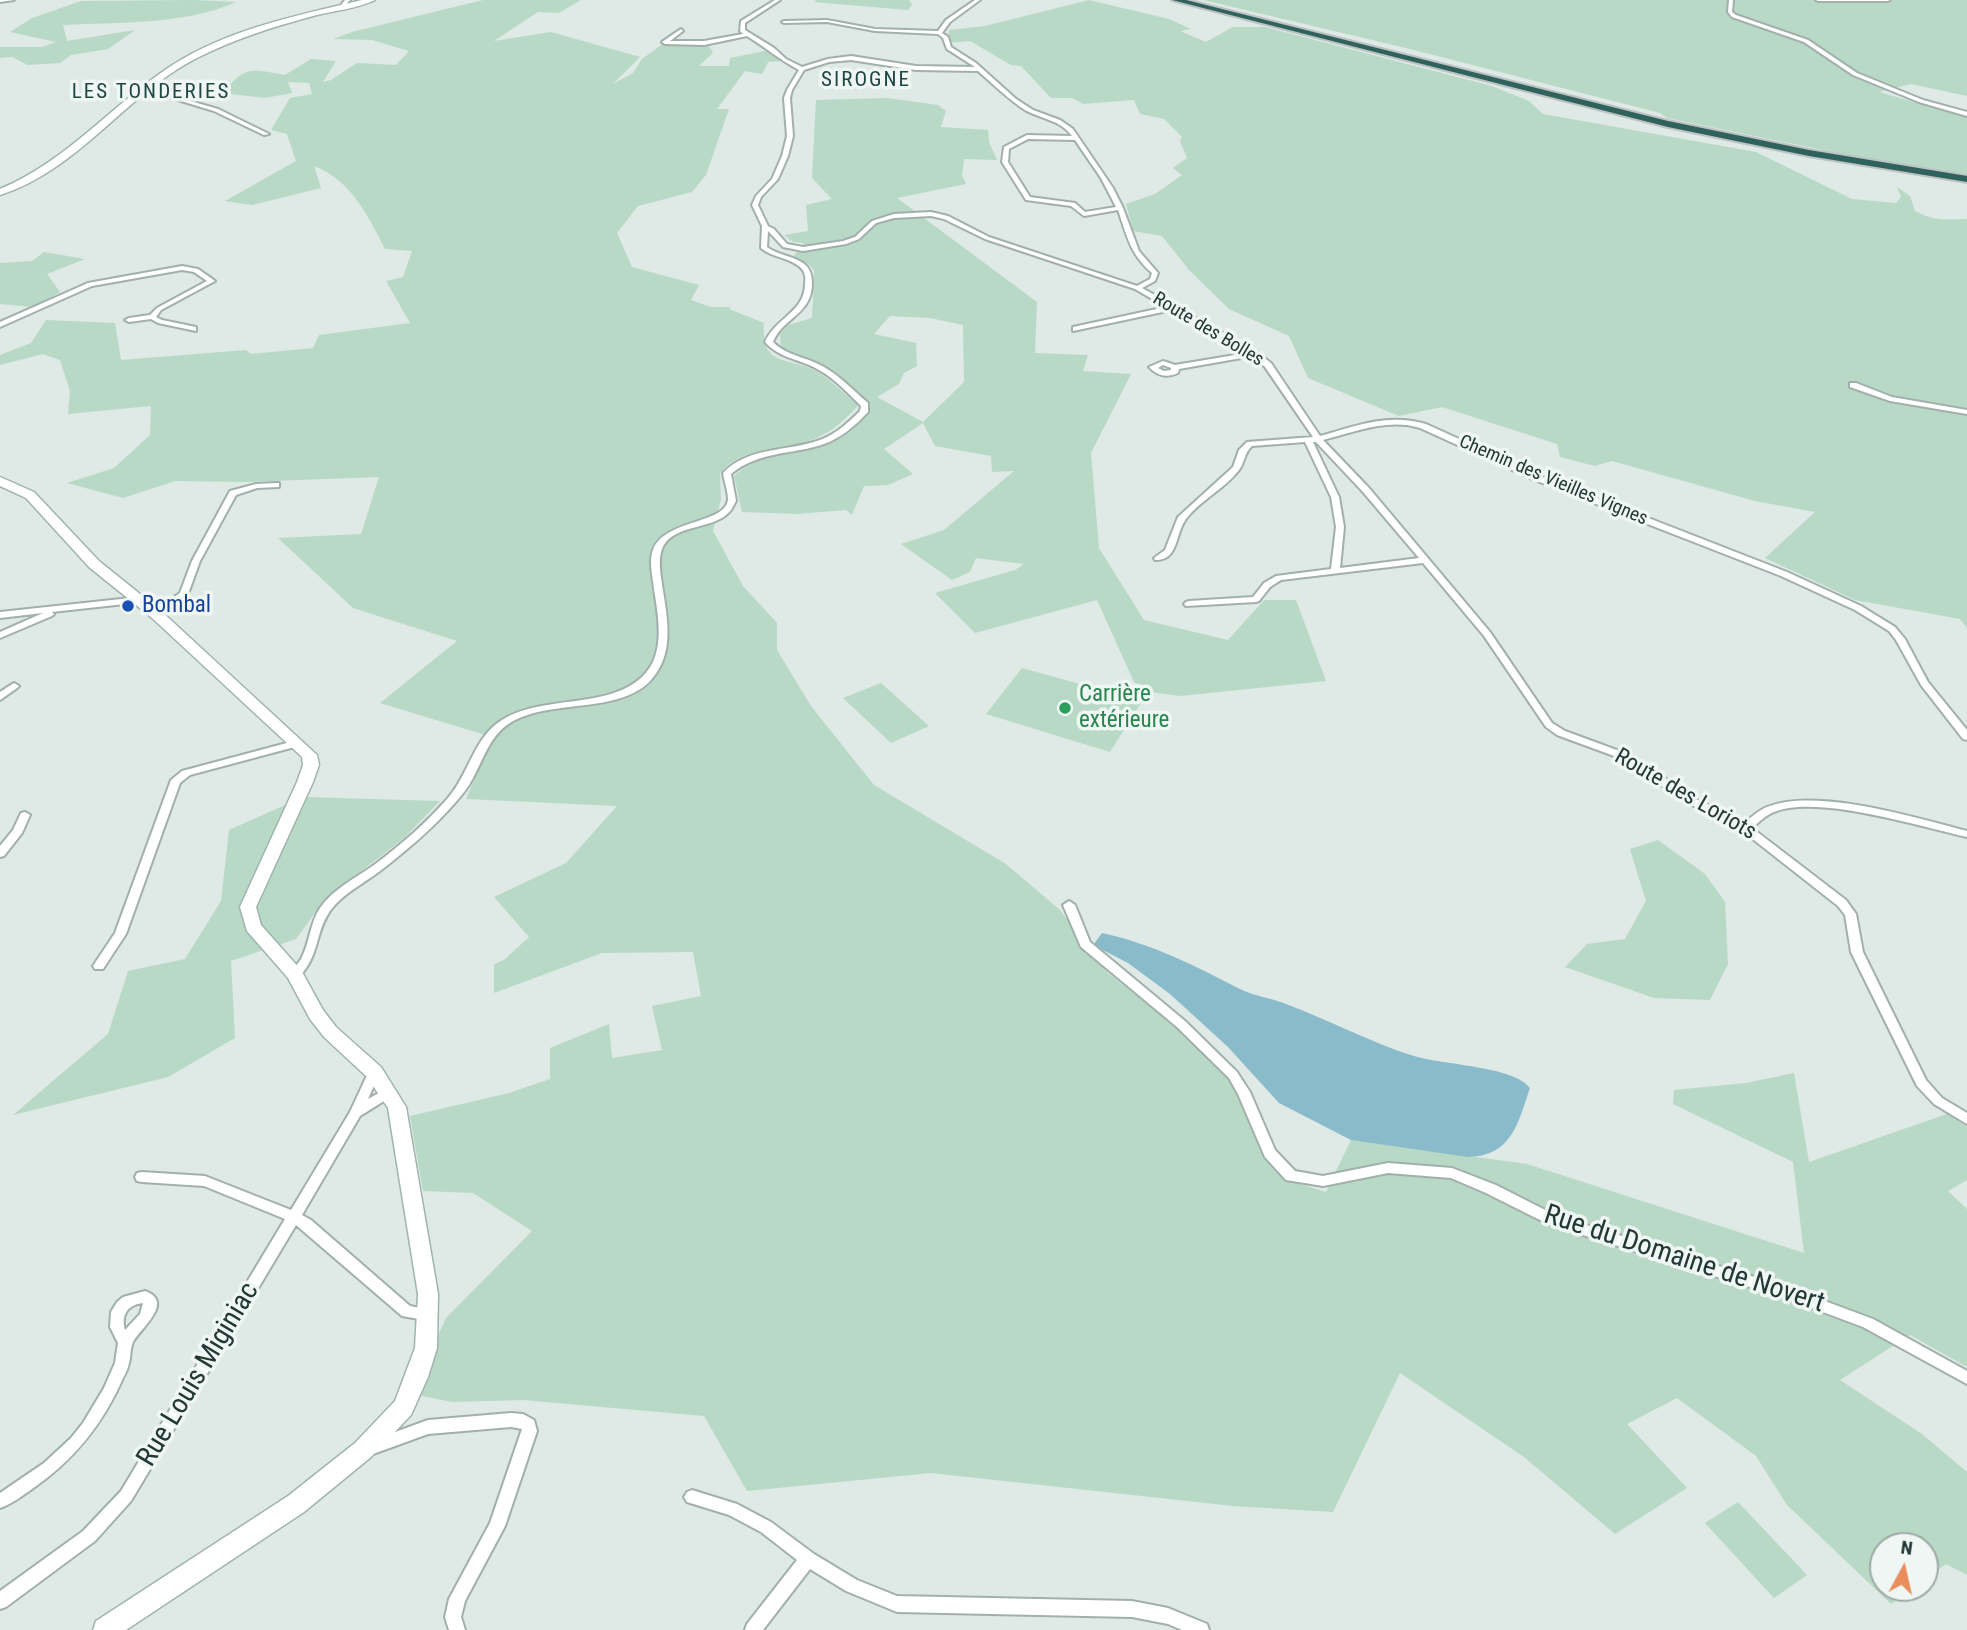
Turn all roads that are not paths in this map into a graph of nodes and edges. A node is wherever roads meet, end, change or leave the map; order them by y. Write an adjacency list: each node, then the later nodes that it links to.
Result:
1 (12, 0): 10 (street)
2 (348, 0): 12 (street)
3 (370, 0): 12 (main road)
4 (778, 0): 16 (street)
5 (978, 0): 15 (street)
6 (1176, 0): 23 (highway)
7 (1731, 0): 20 (street)
8 (1818, 0): 11 (street)
9 (1888, 0): 11 (street)
10 (0, 1)
11 (1841, 1)
12 (340, 8): 19 (main road)
13 (784, 22): 15 (street)
14 (681, 30): 16 (street)
15 (939, 33): 18 (street)
16 (745, 35): 17 (street)
17 (802, 69): 18 (street); 26 (street)
18 (979, 69): 22 (street)
19 (147, 89): 21 (street); 24 (main road)
20 (1967, 114)
21 (266, 134)
22 (1076, 138): 25 (street); 25 (street)
23 (1967, 179)
24 (0, 192)
25 (1120, 208): 27 (street)
26 (765, 227): 27 (street, Route des Bolles); 63 (street)
27 (1137, 288): 28 (street, Route des Bolles)
28 (1174, 308): 33 (street); 34 (street, Route des Bolles)
29 (152, 317): 30 (street); 31 (street); 32 (street)
30 (130, 320)
31 (0, 325)
32 (192, 329)
33 (1076, 329)
34 (1254, 354): 35 (street); 38 (street, Route des Bolles)
35 (1175, 367)
36 (1853, 385): 37 (street)
37 (1967, 412)
38 (1313, 439): 41 (street, Chemin des Vieilles Vignes); 42 (street, Route des Bolles); 43 (street); 55 (street, Chemin des Vieilles Vignes)
39 (0, 481): 44 (street)
40 (276, 485): 48 (street)
41 (1158, 558)
42 (1426, 560): 43 (street); 54 (street, Route des Bolles)
43 (1335, 571): 45 (street)
44 (140, 600): 46 (street); 48 (street)
45 (1188, 604)
46 (60, 610): 47 (street); 50 (street)
47 (17, 613): 49 (street); 50 (street)
48 (156, 614): 56 (street)
49 (0, 615)
50 (31, 622): 51 (street)
51 (0, 635)
52 (14, 686): 53 (street)
53 (0, 696)
54 (1549, 725): 58 (street, Route des Loriots)
55 (1967, 737)
56 (298, 743): 62 (street); 63 (street)
57 (24, 815): 60 (street)
58 (1746, 827): 59 (street); 67 (street, Route des Loriots)
59 (1967, 834)
60 (0, 853)
61 (1069, 905): 72 (street, Rue du Domaine de Novert)
62 (99, 966)
63 (295, 974): 64 (street)
64 (374, 1072): 65 (street); 66 (street, Rue Louis Miginiac)
65 (393, 1100): 66 (street, Rue Louis Miginiac); 70 (main road)
66 (356, 1113): 69 (street, Rue Louis Miginiac)
67 (1967, 1119)
68 (142, 1177): 69 (street)
69 (293, 1217): 70 (street); 77 (street, Rue Louis Miginiac)
70 (429, 1315): 73 (main road)
71 (125, 1342): 75 (street)
72 (1967, 1378)
73 (363, 1450): 78 (main road); 79 (street)
74 (692, 1497): 76 (street)
75 (0, 1501)
76 (808, 1559): 80 (street); 81 (street)
77 (0, 1601)
78 (105, 1630)
79 (457, 1630)
80 (752, 1630)
81 (1201, 1630)

